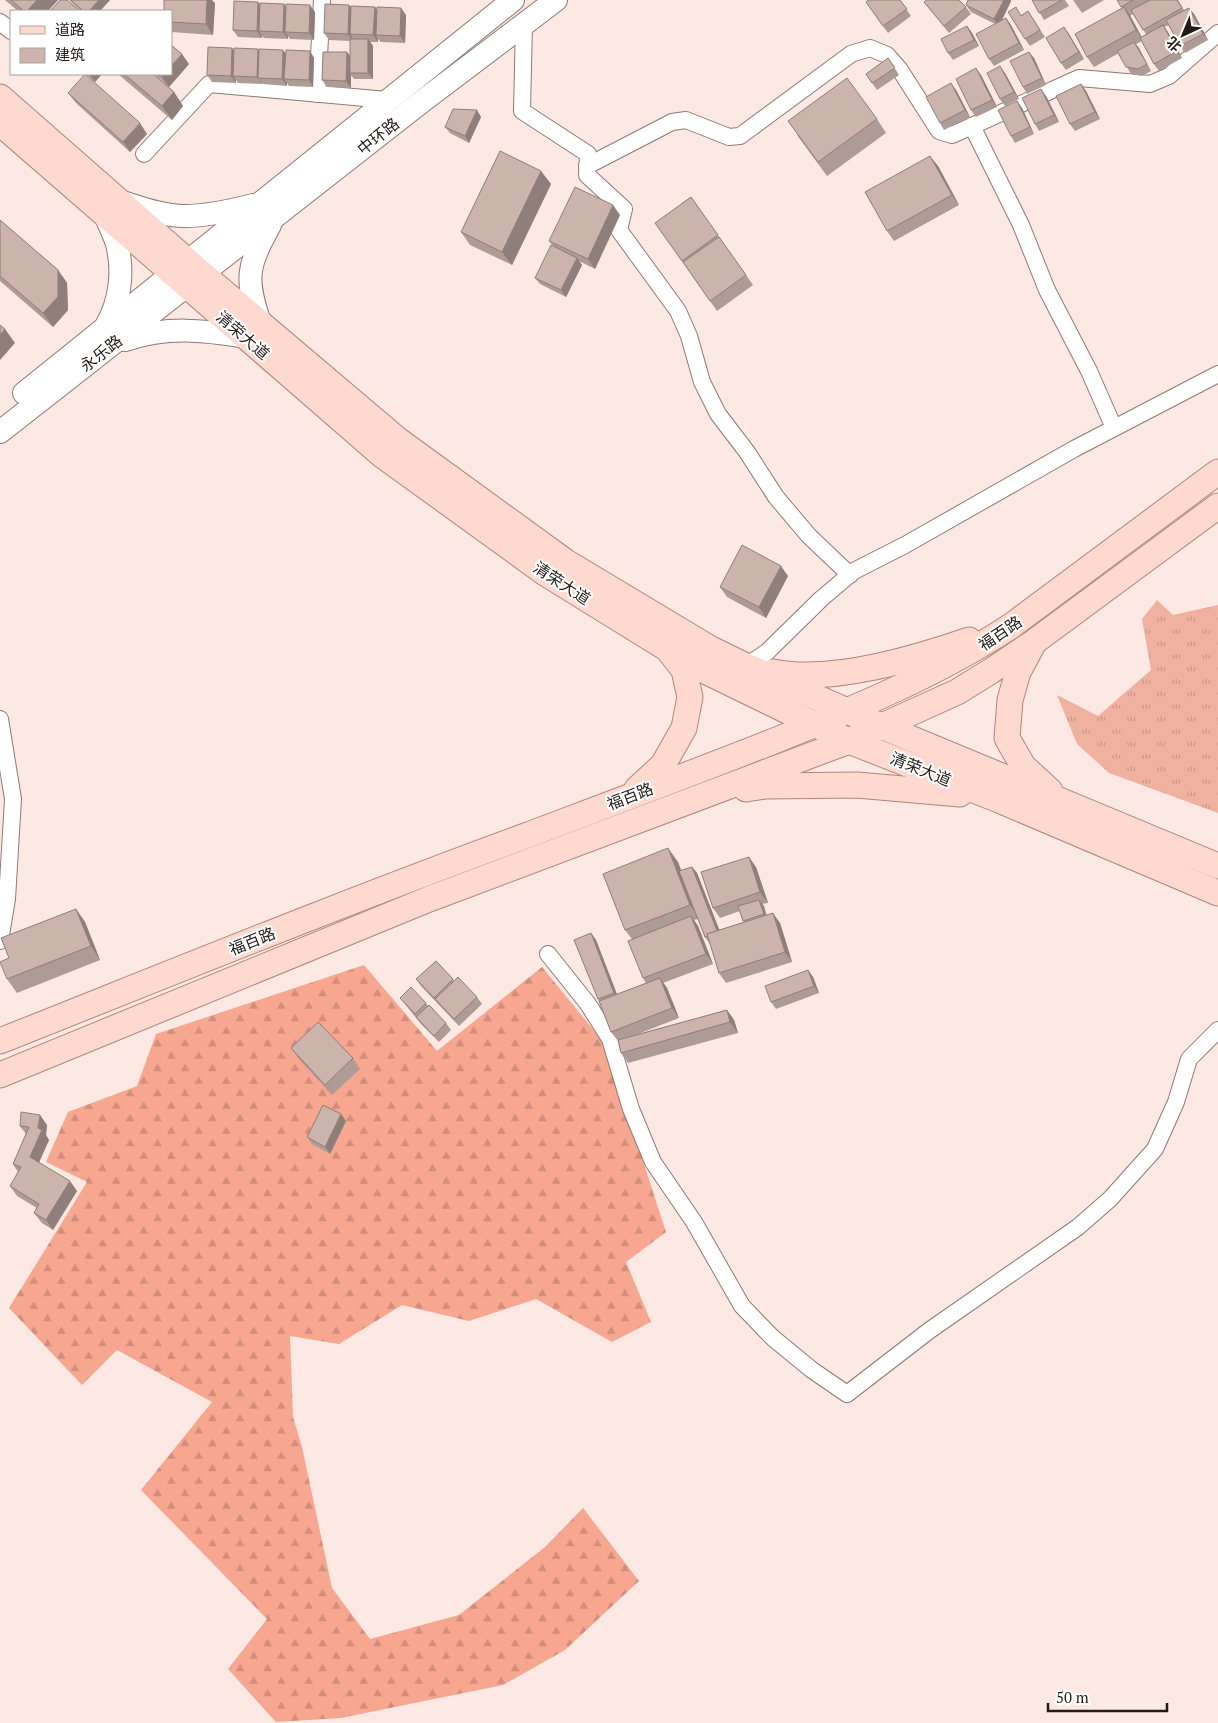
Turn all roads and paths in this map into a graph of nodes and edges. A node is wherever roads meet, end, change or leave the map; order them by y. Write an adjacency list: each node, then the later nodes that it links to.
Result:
1 (322, 0): 8 (street)
2 (513, 0): 10 (street, 中环路)
3 (556, 0): 5 (street, 中环路)
4 (0, 22): 6 (street)
5 (524, 24): 14 (street); 16 (street, 中环路)
6 (10, 31)
7 (1218, 33): 12 (street)
8 (317, 94): 10 (street); 13 (street)
9 (0, 97): 15 (main road, 清荣大道)
10 (387, 100): 16 (street, 中环路)
11 (0, 123): 15 (main road, 清荣大道)
12 (972, 126): 14 (street); 22 (street)
13 (144, 154)
14 (587, 166): 26 (street)
15 (112, 208): 16 (street); 17 (main road, 清荣大道); 19 (street)
16 (266, 211): 17 (street, 中环路); 18 (street)
17 (187, 274): 18 (main road, 清荣大道); 19 (street, 永乐路)
18 (253, 330): 19 (street); 29 (main road, 清荣大道); 30 (main road, 清荣大道)
19 (108, 338): 21 (street, 永乐路); 23 (street, 永乐路)
20 (1218, 374): 22 (street)
21 (0, 412)
22 (1114, 428): 26 (street)
23 (0, 432)
24 (1218, 472): 27 (main road, 福百路)
25 (1218, 506): 28 (main road, 福百路)
26 (850, 575): 30 (street)
27 (1011, 626): 30 (main road); 31 (main road, 福百路)
28 (1034, 642): 34 (main road, 福百路); 39 (main road)
29 (665, 647): 33 (main road, 清荣大道); 37 (main road)
30 (748, 666): 31 (main road, 清荣大道)
31 (848, 711): 33 (main road, 福百路); 34 (main road, 清荣大道)
32 (0, 719): 42 (street)
33 (816, 724): 35 (main road, 清荣大道); 37 (main road, 福百路)
34 (881, 726): 35 (main road, 福百路); 39 (main road, 清荣大道)
35 (849, 741): 36 (main road, 福百路); 38 (main road, 清荣大道)
36 (708, 794): 38 (main road); 46 (main road, 福百路)
37 (625, 799): 45 (main road, 福百路)
38 (999, 800): 41 (main road, 清荣大道)
39 (1061, 801): 40 (main road, 清荣大道)
40 (1218, 866)
41 (1218, 894)
42 (0, 941)
43 (548, 954): 44 (street)
44 (1218, 1030)
45 (0, 1041)
46 (0, 1075)

